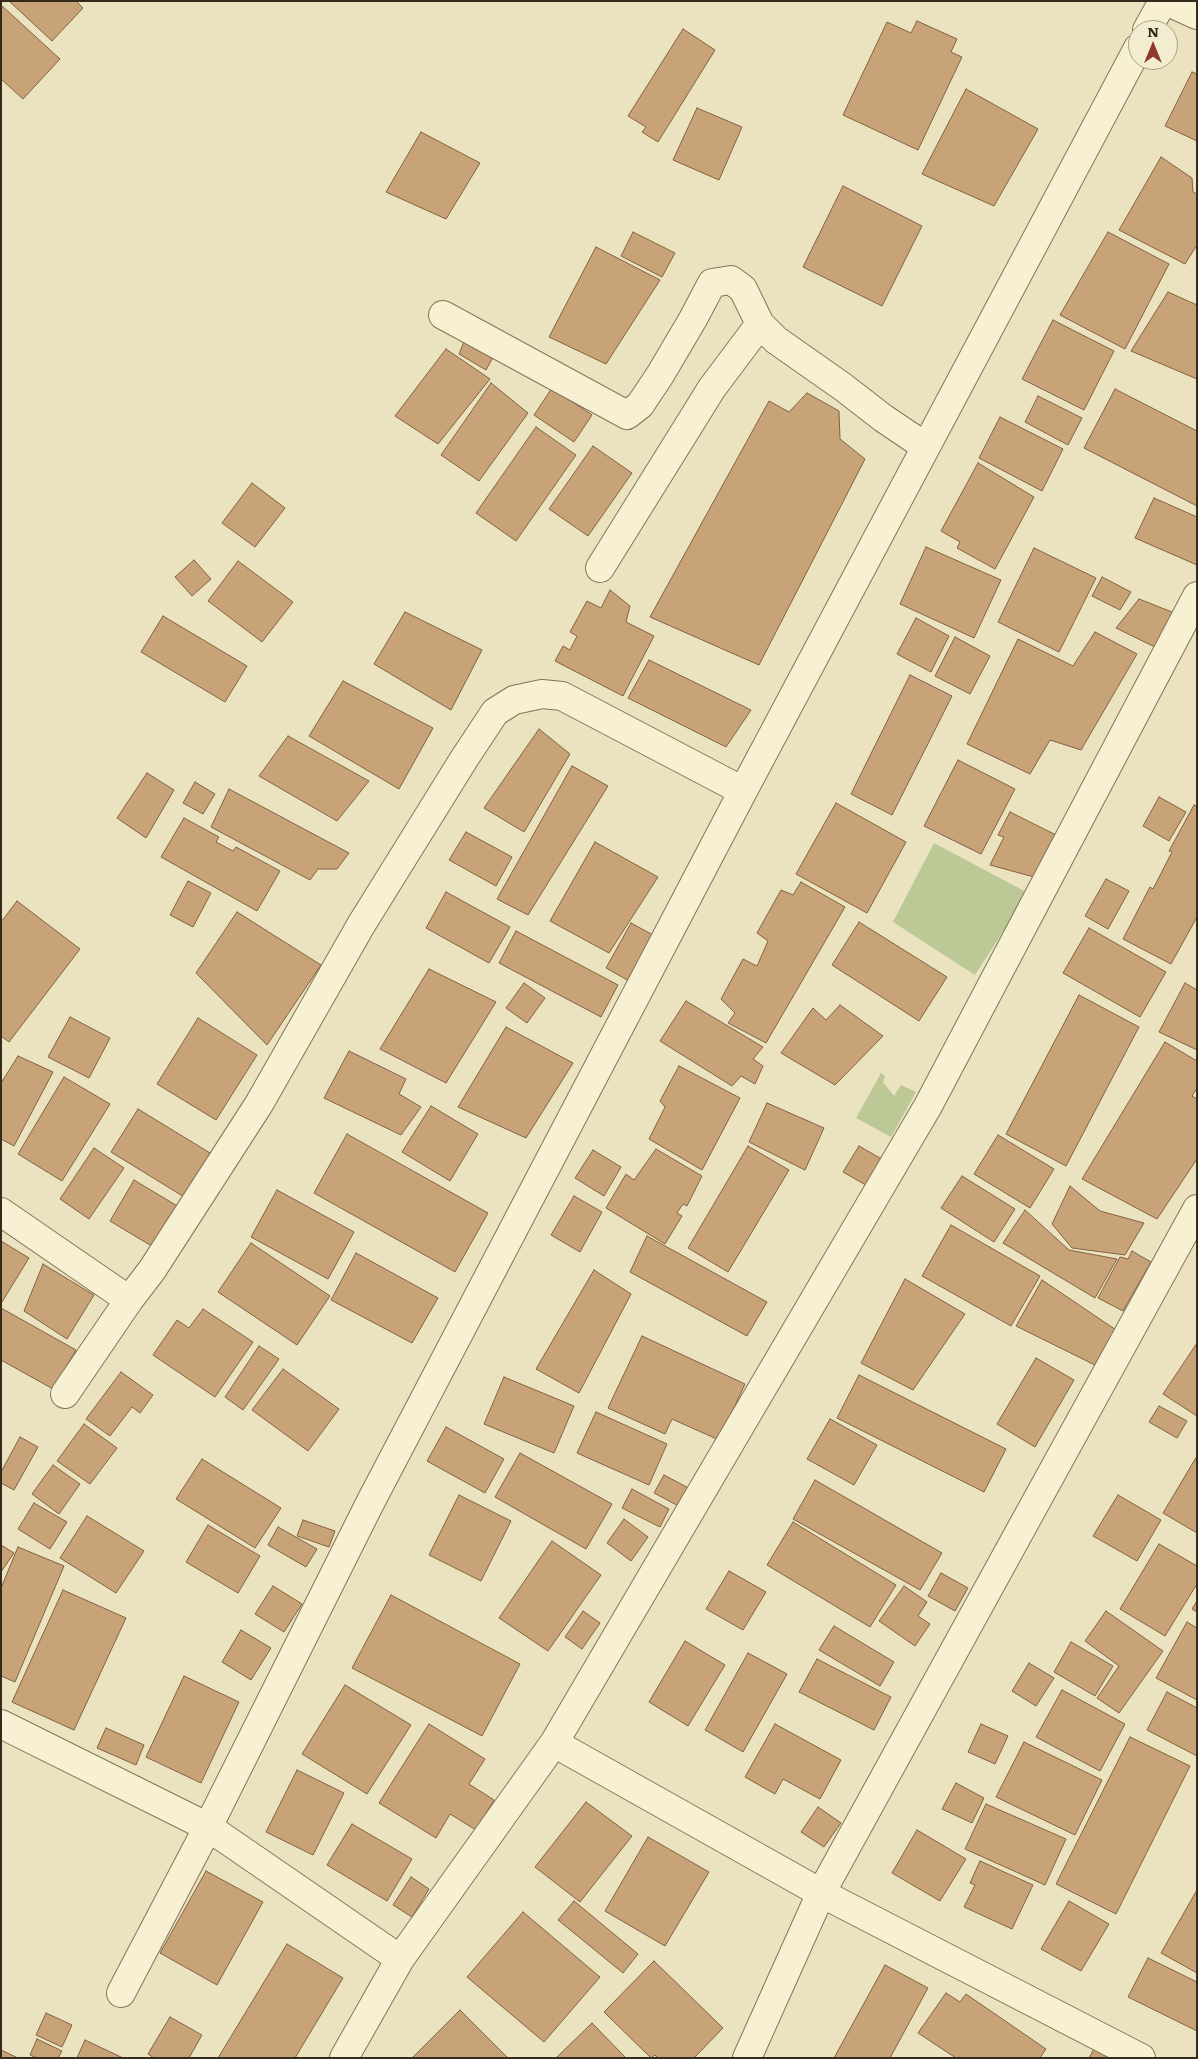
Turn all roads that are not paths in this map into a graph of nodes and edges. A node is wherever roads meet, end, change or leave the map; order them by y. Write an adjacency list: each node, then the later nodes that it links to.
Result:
1 (1165, 1): 2 (street); 3 (street)
2 (1197, 15)
3 (1154, 20)
4 (1128, 67): 7 (street)
5 (443, 315): 6 (street)
6 (760, 324): 7 (street); 8 (street)
7 (926, 447): 10 (street)
8 (600, 568)
9 (1197, 596): 16 (street)
10 (743, 791): 13 (street); 17 (street)
11 (1197, 1209): 18 (street)
12 (1, 1212): 13 (street)
13 (129, 1300): 14 (street)
14 (65, 1394)
15 (1, 1724): 17 (street)
16 (554, 1743): 18 (street); 19 (street)
17 (208, 1827): 19 (street); 20 (street)
18 (821, 1893): 22 (street); 23 (street)
19 (400, 1959): 21 (street)
20 (121, 1993)
21 (344, 2058)
22 (746, 2058)
23 (1141, 2058)

